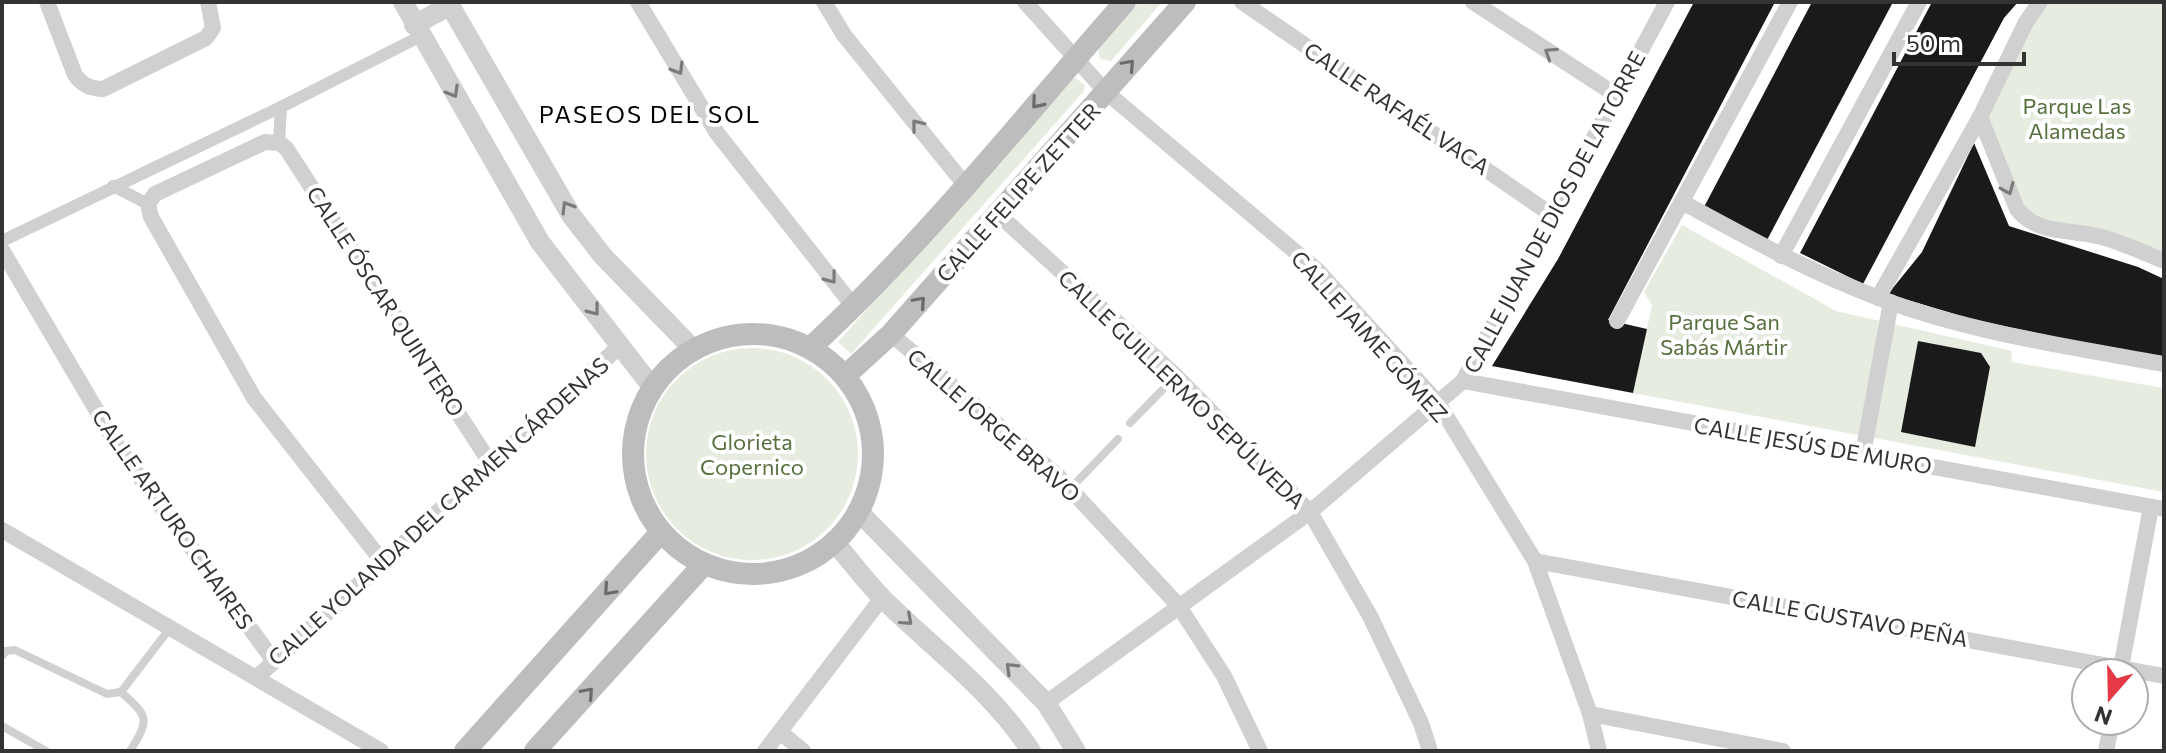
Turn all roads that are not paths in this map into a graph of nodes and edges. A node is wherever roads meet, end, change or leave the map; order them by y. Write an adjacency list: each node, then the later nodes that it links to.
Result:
1 (47, 2): 2 (street)
2 (208, 2)
3 (403, 2): 16 (street)
4 (638, 2): 34 (street, one-way to 34)
5 (824, 2): 24 (street, one-way to 5)
6 (1025, 2): 17 (street, CALLE JAIME GÓMEZ)
7 (1125, 2): 17 (main road, CALLE FELIPE ZETTER)
8 (1185, 2): 18 (main road, CALLE FELIPE ZETTER, one-way to 8)
9 (1242, 2): 28 (street, CALLE RAFAÉL VACA)
10 (1473, 2): 19 (street, one-way to 10)
11 (1667, 2): 19 (street, CALLE JUAN DE DIOS DE LA TORRE)
12 (1790, 2): 25 (street)
13 (1919, 2): 31 (street)
14 (2040, 2): 21 (street)
15 (448, 4): 16 (street); 39 (street, one-way to 15)
16 (417, 30): 20 (street); 37 (street, one-way to 37)
17 (1075, 59): 18 (street, CALLE JAIME GÓMEZ); 24 (main road, CALLE FELIPE ZETTER, one-way to 24)
18 (1106, 92): 27 (main road, CALLE FELIPE ZETTER); 45 (street, CALLE JAIME GÓMEZ)
19 (1616, 95): 28 (street, CALLE JUAN DE DIOS DE LA TORRE)
20 (281, 107): 22 (street); 23 (street)
21 (1980, 117): 32 (street, one-way to 32); 33 (street)
22 (279, 143): 26 (street); 49 (street, CALLE ÓSCAR QUINTERO)
23 (113, 186): 26 (street); 29 (street)
24 (966, 186): 34 (main road, CALLE FELIPE ZETTER)
25 (1682, 202): 31 (street); 35 (street)
26 (148, 204): 57 (street)
27 (998, 214): 36 (main road, CALLE FELIPE ZETTER, one-way to 27); 42 (street, CALLE GUILLERMO SEPÚLVEDA)
28 (1552, 215): 43 (street, CALLE JUAN DE DIOS DE LA TORRE)
29 (2, 241)
30 (2, 250): 65 (street, CALLE ARTURO CHAIRES)
31 (1781, 256): 33 (street)
32 (2164, 261)
33 (1884, 300): 40 (street); 48 (street)
34 (854, 307): 38 (main road, CALLE FELIPE ZETTER)
35 (1617, 321)
36 (891, 334): 41 (main road, CALLE FELIPE ZETTER); 50 (street, CALLE JORGE BRAVO)
37 (621, 345): 44 (street); 49 (street, CALLE YOLANDA DEL CARMEN CÁRDENAS)
38 (810, 348): 39 (main road); 41 (main road)
39 (693, 349): 44 (main road)
40 (2164, 364)
41 (845, 376): 52 (main road)
42 (1176, 376): 46 (lane); 53 (street, CALLE GUILLERMO SEPÚLVEDA)
43 (1463, 381): 45 (street, CALLE JUAN DE DIOS DE LA TORRE); 48 (street, CALLE JESÚS DE MURO)
44 (652, 387): 55 (main road)
45 (1438, 403): 53 (street, CALLE JUAN DE DIOS DE LA TORRE); 58 (street, CALLE JAIME GÓMEZ)
46 (1130, 423)
47 (1118, 439): 50 (lane)
48 (1863, 454): 51 (street, CALLE JESÚS DE MURO)
49 (489, 461): 57 (street, CALLE YOLANDA DEL CARMEN CÁRDENAS)
50 (1070, 489): 61 (street, CALLE JORGE BRAVO)
51 (2158, 508): 64 (street)
52 (859, 512): 56 (main road); 69 (street, one-way to 52)
53 (1310, 512): 61 (street, CALLE JUAN DE DIOS DE LA TORRE); 83 (street, CALLE GUILLERMO SEPÚLVEDA)
54 (2, 530): 62 (street)
55 (661, 532): 59 (main road); 76 (main road, one-way to 76)
56 (835, 543): 59 (main road); 60 (street)
57 (382, 561): 65 (street, CALLE YOLANDA DEL CARMEN CÁRDENAS)
58 (1535, 561): 66 (street, CALLE GUSTAVO PEÑA); 70 (street, CALLE JAIME GÓMEZ)
59 (704, 564): 77 (main road, one-way to 59)
60 (882, 598): 72 (street); 80 (street, one-way to 80)
61 (1178, 605): 69 (street, CALLE JUAN DE DIOS DE LA TORRE); 82 (street, CALLE JORGE BRAVO)
62 (170, 628): 67 (street); 68 (lane)
63 (2, 656): 68 (lane)
64 (2124, 657)
65 (274, 661): 67 (street, CALLE YOLANDA DEL CARMEN CÁRDENAS)
66 (2070, 661)
67 (256, 678): 75 (street)
68 (121, 692): 74 (lane)
69 (1046, 703): 81 (street)
70 (1590, 714): 84 (street, CALLE JAIME GÓMEZ); 85 (street)
71 (2, 726): 73 (lane)
72 (780, 732): 78 (street); 79 (street)
73 (46, 751)
74 (130, 751)
75 (381, 751)
76 (465, 751)
77 (535, 751)
78 (765, 751)
79 (803, 751)
80 (1031, 751)
81 (1076, 751)
82 (1260, 751)
83 (1430, 751)
84 (1599, 751)
85 (1783, 751)

